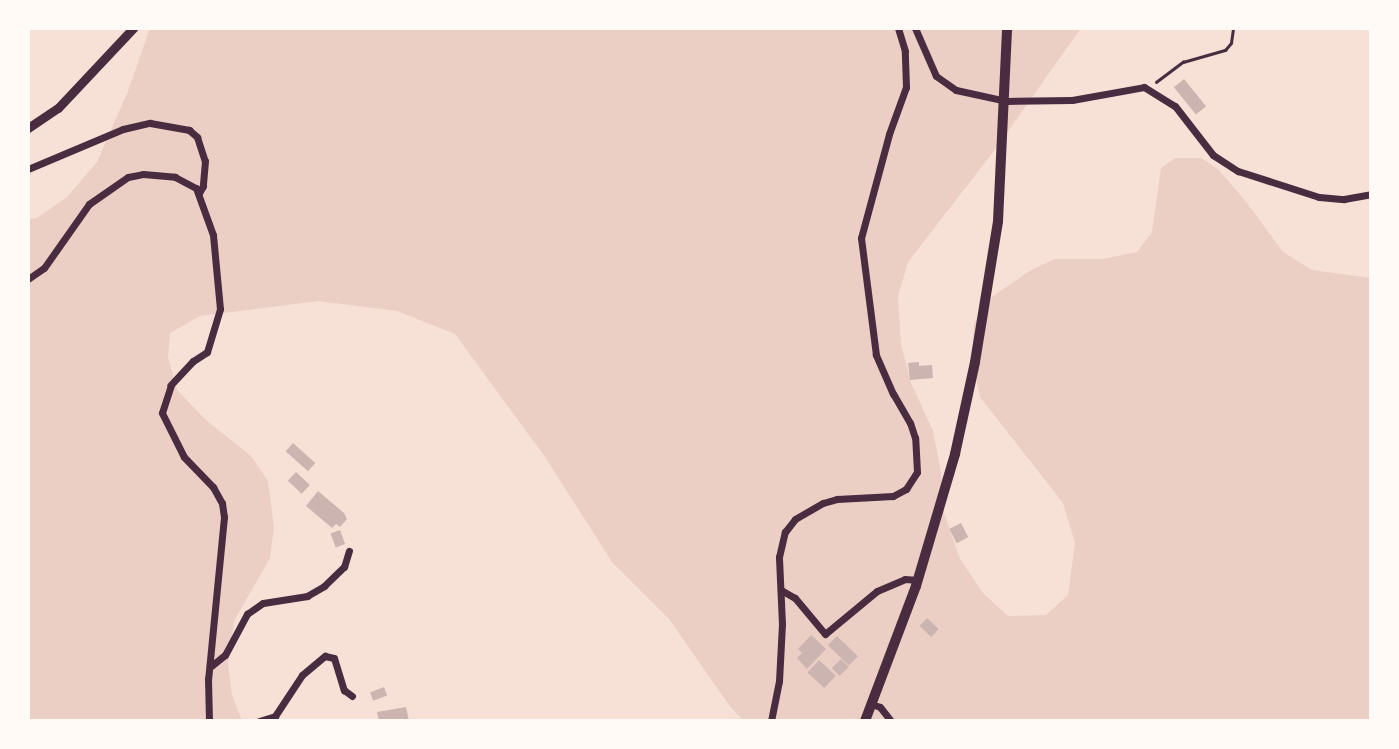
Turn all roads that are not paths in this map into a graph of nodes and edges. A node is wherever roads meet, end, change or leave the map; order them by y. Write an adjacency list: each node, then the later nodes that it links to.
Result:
1 (133, 28): 6 (street)
2 (898, 28): 13 (street)
3 (915, 28): 5 (street)
4 (1007, 28): 5 (main road)
5 (1006, 101): 9 (street); 12 (main road)
6 (28, 128)
7 (28, 169): 8 (street)
8 (199, 194): 10 (street); 14 (street)
9 (1371, 194)
10 (28, 279)
11 (349, 551): 14 (street)
12 (918, 580): 13 (street); 16 (main road)
13 (781, 590): 20 (street)
14 (210, 667): 18 (street)
15 (352, 696): 19 (street)
16 (872, 704): 17 (street); 21 (main road)
17 (886, 714): 22 (street); 23 (street)
18 (209, 721)
19 (259, 721)
20 (771, 721)
21 (865, 721)
22 (880, 721)
23 (891, 721)

